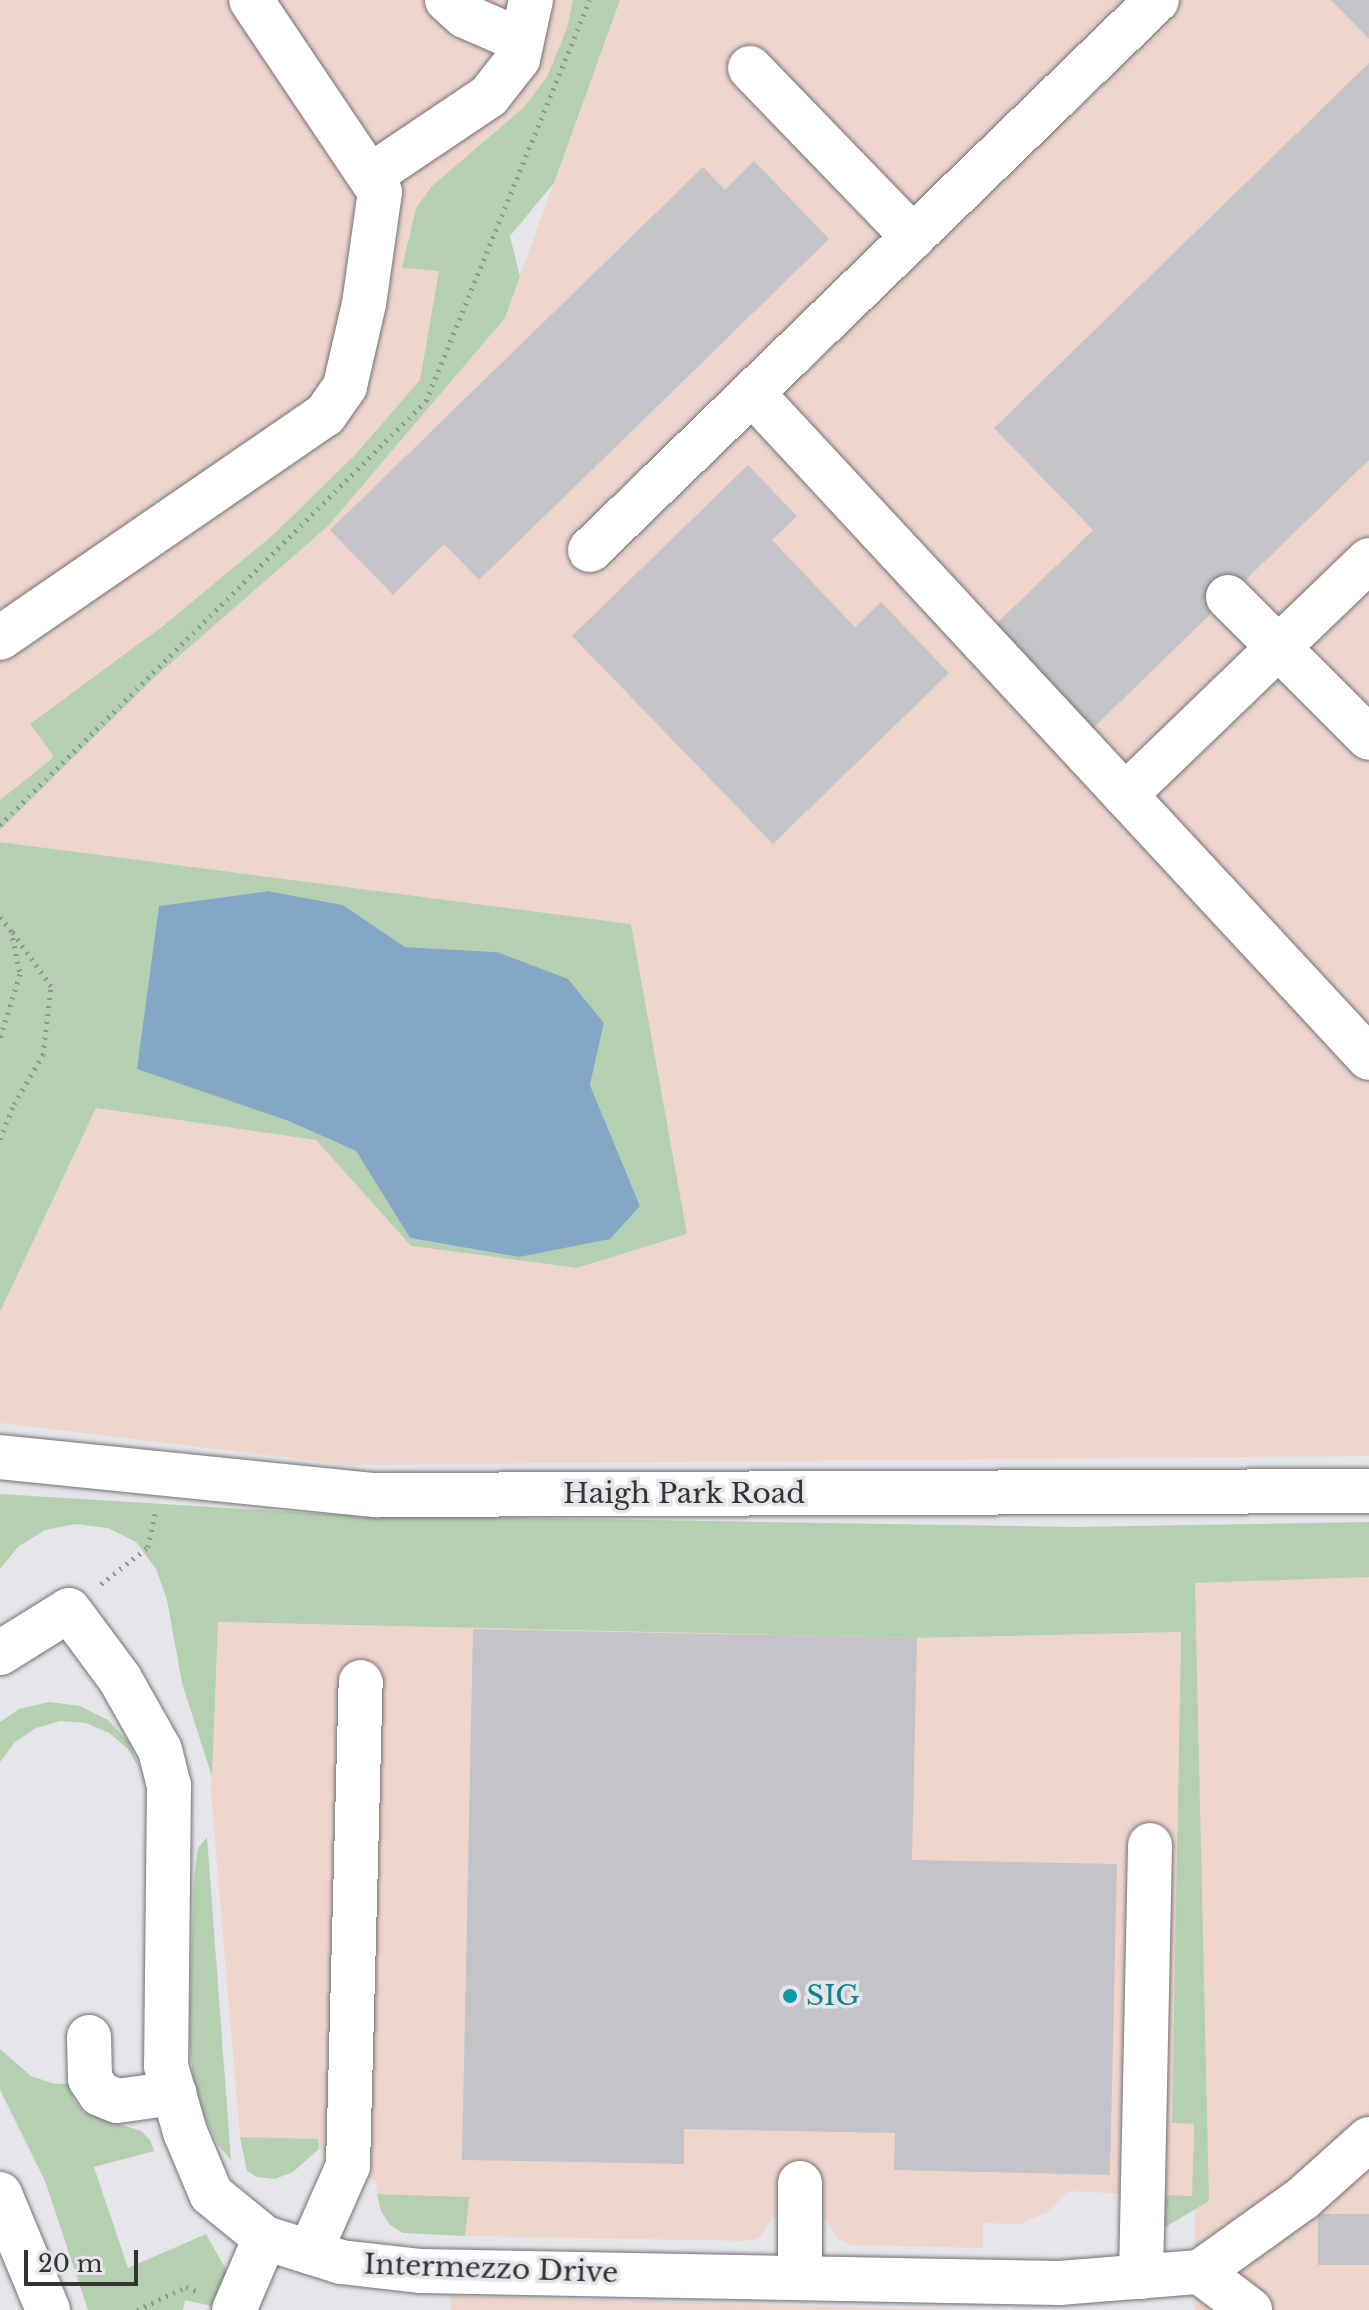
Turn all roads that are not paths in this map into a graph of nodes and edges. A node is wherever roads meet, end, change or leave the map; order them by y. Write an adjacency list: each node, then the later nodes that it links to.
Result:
1 (251, 0): 6 (street)
2 (447, 0): 4 (street)
3 (1157, 0): 7 (street)
4 (527, 20): 6 (street)
5 (750, 68): 7 (street)
6 (370, 176): 12 (street)
7 (913, 237): 8 (street)
8 (752, 393): 9 (street); 15 (street)
9 (590, 550)
10 (1369, 560): 13 (street)
11 (1228, 597): 13 (street)
12 (0, 638)
13 (1278, 647): 14 (street); 15 (street)
14 (1369, 738)
15 (1125, 795): 16 (street)
16 (1369, 1058)
17 (0, 1457): 18 (street, Haigh Park Road)
18 (1369, 1491)
19 (0, 1653): 23 (street, Intermezzo Drive)
20 (361, 1682): 28 (street)
21 (1150, 1845): 31 (street)
22 (89, 2037): 23 (street)
23 (174, 2093): 27 (street, Intermezzo Drive)
24 (1369, 2139): 30 (street)
25 (800, 2183): 32 (street)
26 (0, 2194): 29 (street)
27 (265, 2238): 28 (street, Intermezzo Drive); 34 (street)
28 (310, 2252): 32 (street, Intermezzo Drive)
29 (25, 2253): 35 (street); 36 (street)
30 (1200, 2272): 31 (street, Intermezzo Drive); 37 (street)
31 (1141, 2277): 33 (street, Intermezzo Drive)
32 (800, 2278): 33 (street, Intermezzo Drive)
33 (1060, 2296)
34 (234, 2308)
35 (12, 2310)
36 (48, 2310)
37 (1250, 2310)

